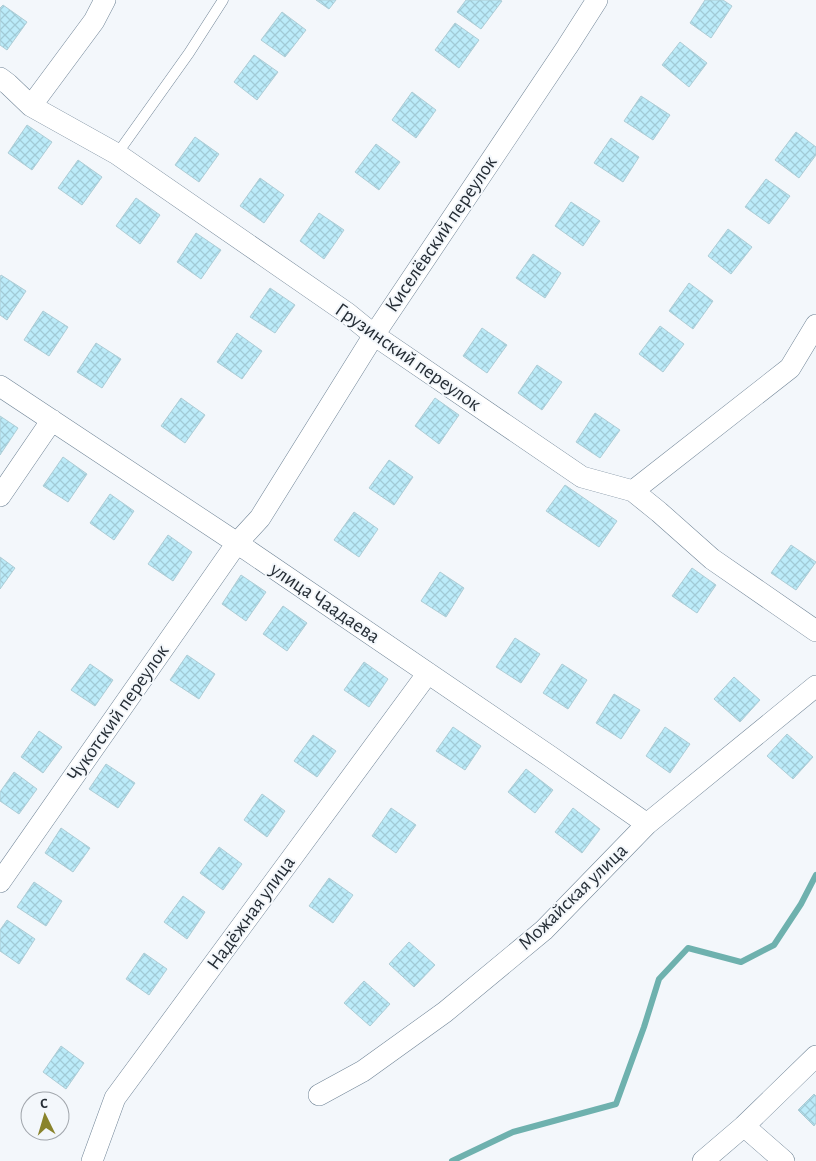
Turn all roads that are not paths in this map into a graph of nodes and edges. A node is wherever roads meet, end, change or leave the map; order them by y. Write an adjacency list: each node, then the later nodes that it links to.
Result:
1 (105, 0): 5 (street)
2 (223, 0): 6 (lane)
3 (597, 0): 8 (street, Киселёвский переулок)
4 (0, 78): 5 (street, Грузинский переулок)
5 (30, 106): 6 (street, Грузинский переулок)
6 (117, 154): 8 (street, Грузинский переулок)
7 (816, 325): 11 (street)
8 (374, 335): 11 (street, Грузинский переулок); 13 (street, Киселёвский переулок)
9 (0, 386): 10 (street, улица Чаадаева)
10 (52, 420): 12 (street); 13 (street, улица Чаадаева)
11 (634, 491): 14 (street, Грузинский переулок)
12 (0, 496)
13 (236, 543): 15 (street, улица Чаадаева); 18 (street, Чукотский переулок)
14 (816, 631)
15 (428, 674): 17 (street, улица Чаадаева); 22 (street, Надёжная улица)
16 (816, 686): 17 (street, Можайская улица)
17 (647, 824): 20 (street, Можайская улица)
18 (0, 882)
19 (816, 1056): 21 (street)
20 (319, 1095)
21 (744, 1126): 23 (street); 24 (street)
22 (92, 1161)
23 (703, 1161)
24 (784, 1161)

